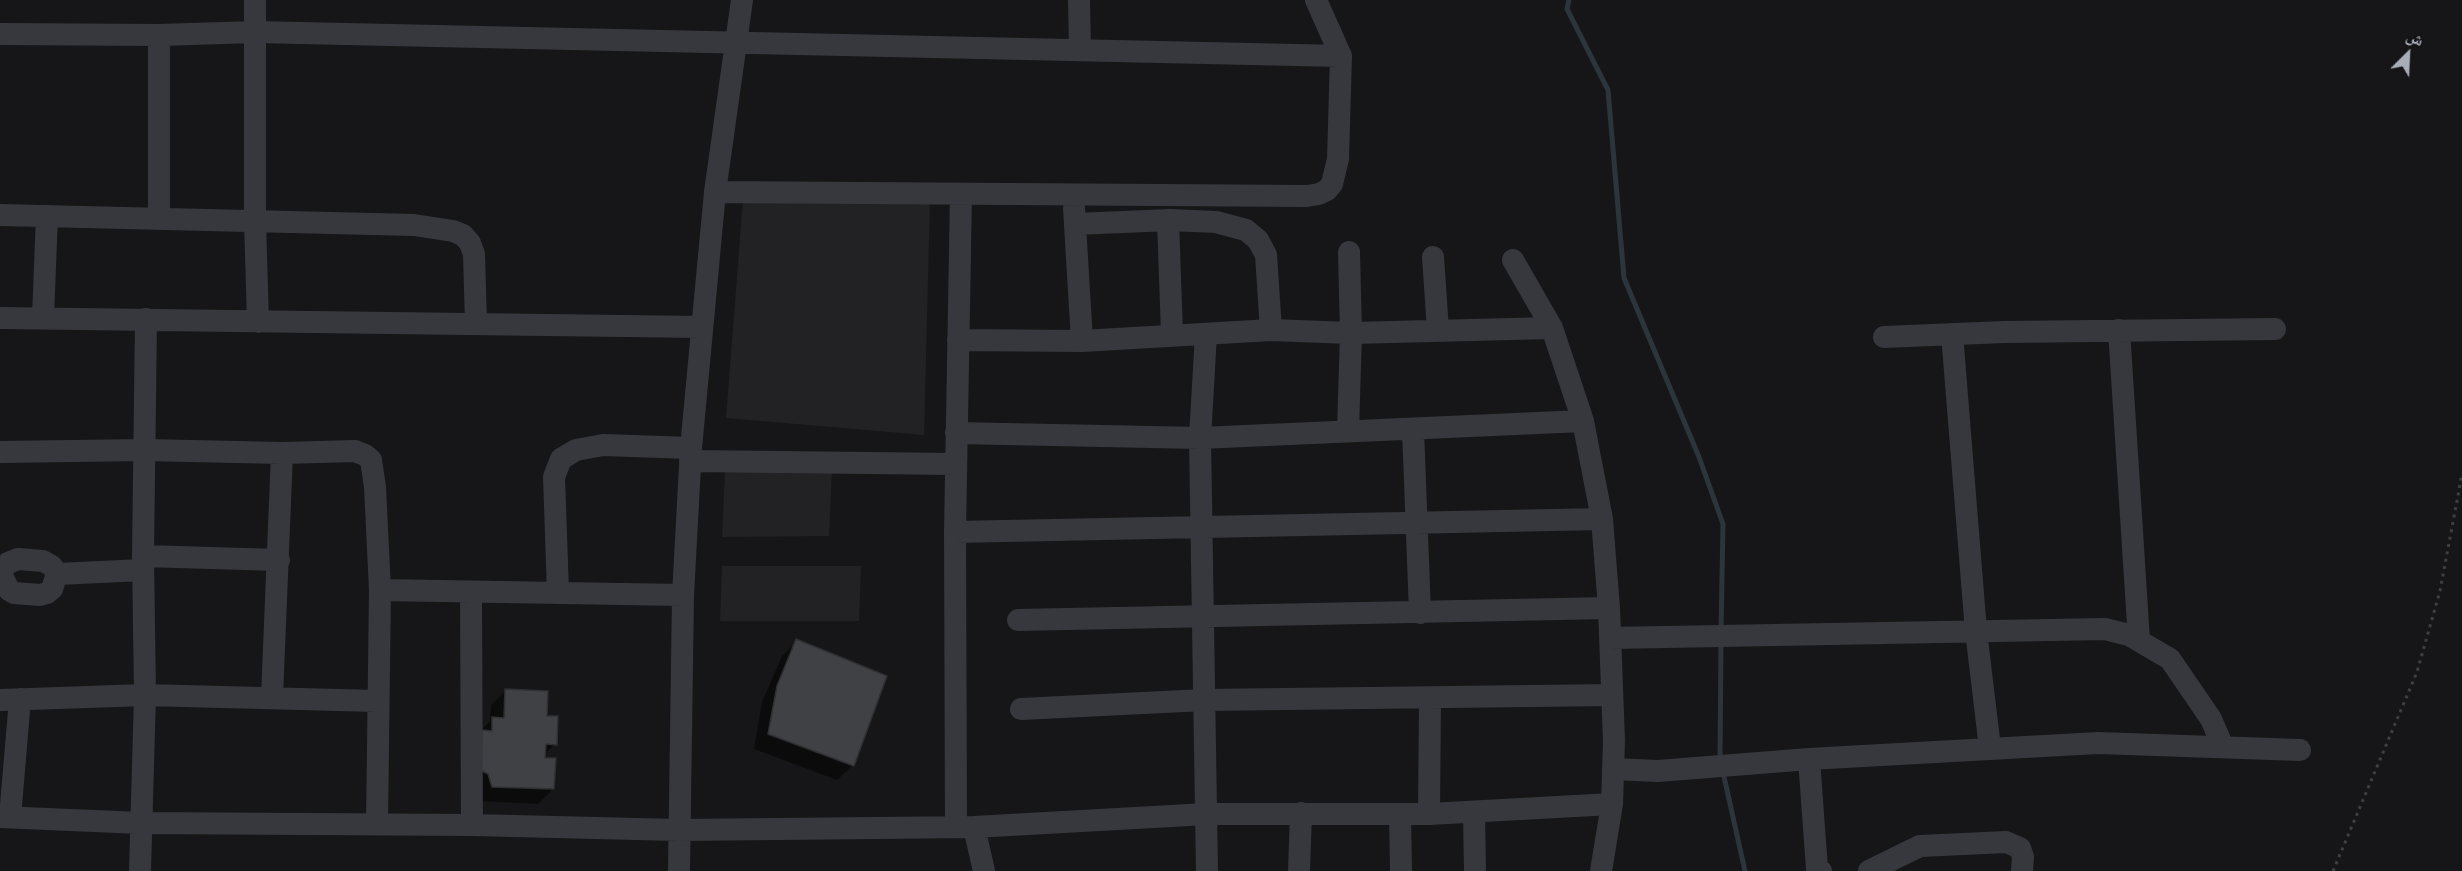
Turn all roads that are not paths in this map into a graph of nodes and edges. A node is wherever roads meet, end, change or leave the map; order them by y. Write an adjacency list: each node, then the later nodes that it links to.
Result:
1 (255, 0): 5 (street)
2 (742, 0): 8 (street)
3 (1078, 0): 9 (street)
4 (1316, 0): 10 (street)
5 (255, 32): 7 (street); 8 (street); 18 (street)
6 (0, 34): 7 (street)
7 (159, 35): 16 (street)
8 (736, 42): 9 (street); 11 (street)
9 (1080, 50): 10 (street)
10 (1341, 56): 13 (street)
11 (715, 192): 12 (street); 28 (street)
12 (962, 194): 13 (street); 39 (street)
13 (1073, 195): 19 (street)
14 (0, 215): 15 (street)
15 (48, 216): 16 (street); 23 (street)
16 (159, 218): 18 (street)
17 (1168, 220): 19 (street); 31 (street); 35 (street)
18 (255, 221): 26 (street); 27 (street)
19 (1075, 224): 40 (street)
20 (1349, 252): 34 (street)
21 (1433, 257): 32 (street)
22 (1513, 260): 29 (street)
23 (43, 317): 24 (street); 25 (street)
24 (0, 318)
25 (146, 319): 26 (street); 46 (street)
26 (258, 322): 27 (street)
27 (476, 324): 28 (street)
28 (702, 327): 49 (street)
29 (1552, 328): 32 (street); 41 (street)
30 (2275, 329): 33 (street)
31 (1271, 330): 34 (street); 36 (street)
32 (1438, 330): 34 (street)
33 (2119, 330): 37 (street); 69 (street)
34 (1351, 333): 43 (street)
35 (1172, 334): 36 (street); 40 (street)
36 (1206, 334): 45 (street)
37 (1952, 334): 38 (street); 67 (street)
38 (1884, 337)
39 (958, 340): 40 (street); 44 (street)
40 (1082, 341)
41 (1583, 421): 42 (street); 51 (street)
42 (1413, 429): 43 (street); 52 (street)
43 (1348, 431): 45 (street)
44 (956, 433): 45 (street); 50 (street)
45 (1200, 438): 53 (street)
46 (145, 450): 47 (street); 48 (street); 56 (street)
47 (0, 452)
48 (282, 453): 55 (street); 59 (street)
49 (690, 455): 50 (street); 60 (street); 62 (street)
50 (957, 464): 54 (street)
51 (1602, 519): 52 (street); 63 (street)
52 (1416, 524): 53 (street); 64 (street)
53 (1203, 527): 54 (street); 65 (street)
54 (955, 532): 93 (street)
55 (279, 560): 56 (street); 72 (street)
56 (143, 563): 58 (street); 70 (street)
57 (0, 572): 58 (street); 58 (street)
58 (57, 574)
59 (380, 590): 61 (street); 76 (street)
60 (558, 592): 61 (street); 62 (street)
61 (471, 593): 92 (street)
62 (683, 595): 94 (street)
63 (1609, 608): 64 (street); 68 (street)
64 (1420, 613): 65 (street)
65 (1203, 616): 66 (street); 75 (street)
66 (1018, 620)
67 (1976, 631): 68 (street); 69 (street); 79 (street)
68 (1610, 638): 71 (street)
69 (2139, 640): 78 (street)
70 (145, 695): 72 (street); 74 (street); 90 (street)
71 (1612, 695): 73 (street); 82 (street)
72 (272, 697): 76 (street)
73 (1430, 698): 75 (street); 88 (street)
74 (10, 700): 89 (street)
75 (1204, 700): 77 (street); 86 (street)
76 (377, 701): 91 (street)
77 (1021, 709)
78 (2223, 747): 79 (street); 80 (street)
79 (1990, 748): 81 (street)
80 (2300, 750)
81 (1809, 759): 82 (street); 103 (street)
82 (1613, 769): 83 (street)
83 (1612, 804): 84 (street); 102 (street)
84 (1474, 812): 88 (street); 101 (street)
85 (1300, 813): 86 (street); 87 (street); 99 (street)
86 (1207, 814): 93 (street); 98 (street)
87 (1400, 814): 88 (street); 100 (street)
88 (1429, 814)
89 (5, 817): 90 (street)
90 (141, 823): 91 (street); 95 (street)
91 (377, 824): 92 (street)
92 (472, 825): 94 (street)
93 (965, 827): 94 (street); 97 (street)
94 (678, 830): 96 (street)
95 (140, 871)
96 (679, 871)
97 (984, 871)
98 (1207, 871)
99 (1299, 871)
100 (1401, 871)
101 (1475, 871)
102 (1601, 871)
103 (1821, 871)
104 (1869, 871): 105 (street)
105 (2022, 871)

